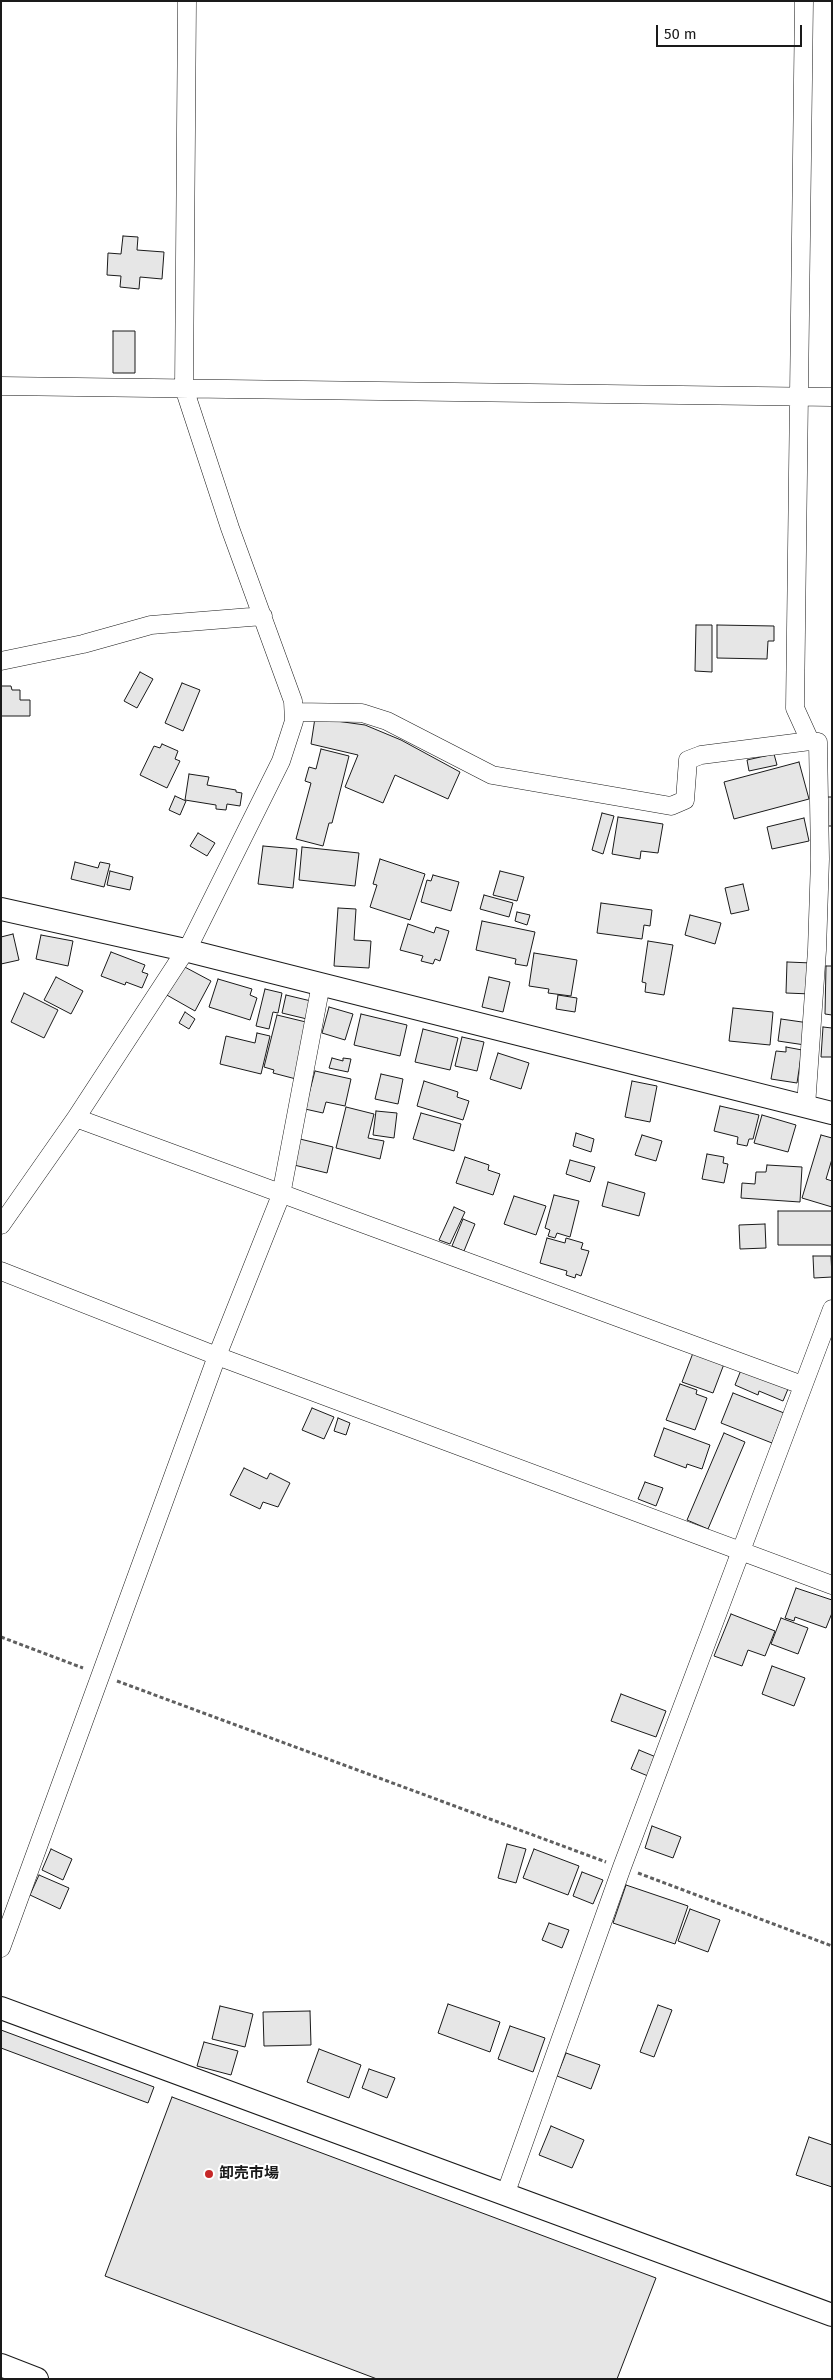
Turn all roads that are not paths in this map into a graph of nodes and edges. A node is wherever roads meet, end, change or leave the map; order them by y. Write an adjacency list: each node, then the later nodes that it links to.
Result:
1 (187, 1): 4 (street)
2 (804, 1): 5 (street)
3 (1, 386): 4 (street)
4 (184, 388): 5 (street); 7 (street)
5 (799, 397): 6 (street); 10 (street)
6 (832, 397)
7 (263, 616): 8 (street); 9 (street)
8 (1, 661)
9 (295, 712): 10 (street); 13 (street)
10 (810, 741): 12 (street)
11 (1, 909): 13 (street)
12 (824, 948): 15 (street)
13 (185, 950): 14 (street); 17 (street)
14 (321, 984): 15 (street); 18 (street)
15 (806, 1106): 16 (street)
16 (832, 1113)
17 (76, 1118): 18 (street); 19 (street)
18 (281, 1195): 22 (street); 23 (street)
19 (1, 1225)
20 (1, 1271): 22 (street)
21 (832, 1309): 23 (street)
22 (217, 1356): 24 (street); 26 (street)
23 (802, 1385): 24 (street)
24 (741, 1551): 25 (street); 28 (street)
25 (832, 1585)
26 (1, 1948)
27 (1, 2008): 28 (street)
28 (505, 2195): 29 (street)
29 (832, 2315)
30 (1, 2365): 31 (street)
31 (37, 2379)

